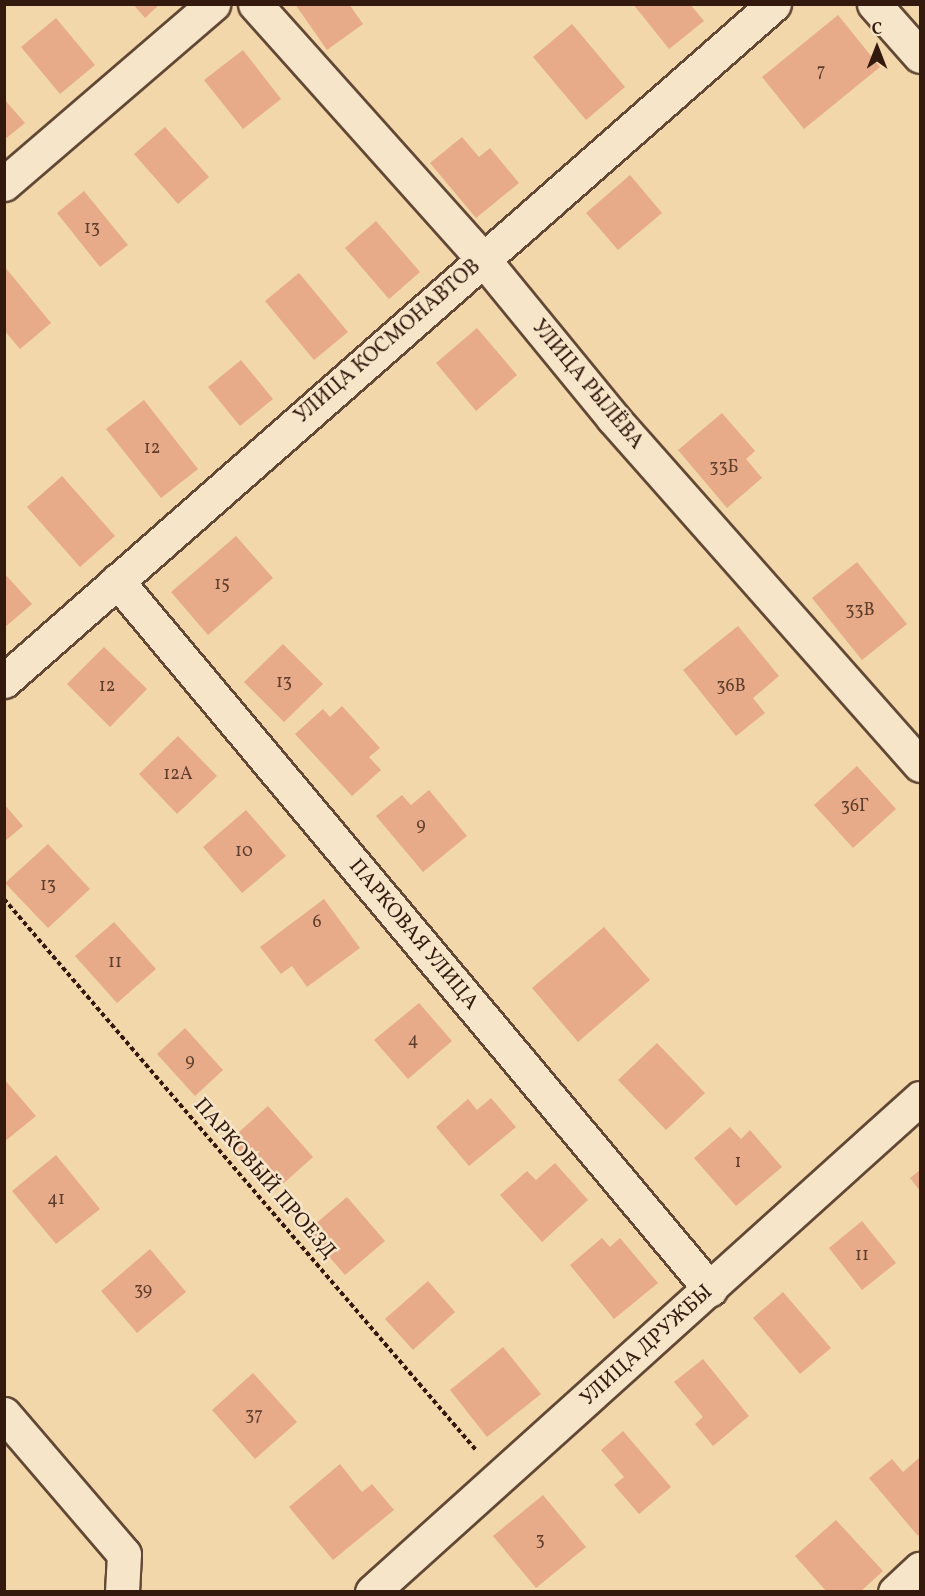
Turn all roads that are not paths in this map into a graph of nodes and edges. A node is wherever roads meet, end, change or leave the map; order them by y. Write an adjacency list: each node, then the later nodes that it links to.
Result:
1 (213, 4): 6 (street)
2 (255, 4): 7 (street, УЛИЦА РЫЛЁВА)
3 (774, 4): 7 (street, УЛИЦА КОСМОНАВТОВ)
4 (874, 4): 5 (street)
5 (921, 56)
6 (4, 184)
7 (483, 259): 8 (street, УЛИЦА КОСМОНАВТОВ); 10 (street, УЛИЦА РЫЛЁВА)
8 (117, 581): 9 (street, УЛИЦА КОСМОНАВТОВ); 12 (street, ПАРКОВАЯ УЛИЦА)
9 (4, 681)
10 (921, 765)
11 (921, 1098): 12 (street, УЛИЦА ДРУЖБЫ)
12 (710, 1289): 16 (street, УЛИЦА ДРУЖБЫ)
13 (4, 1414): 15 (street)
14 (921, 1569): 17 (street)
15 (122, 1592)
16 (372, 1592)
17 (895, 1592)

